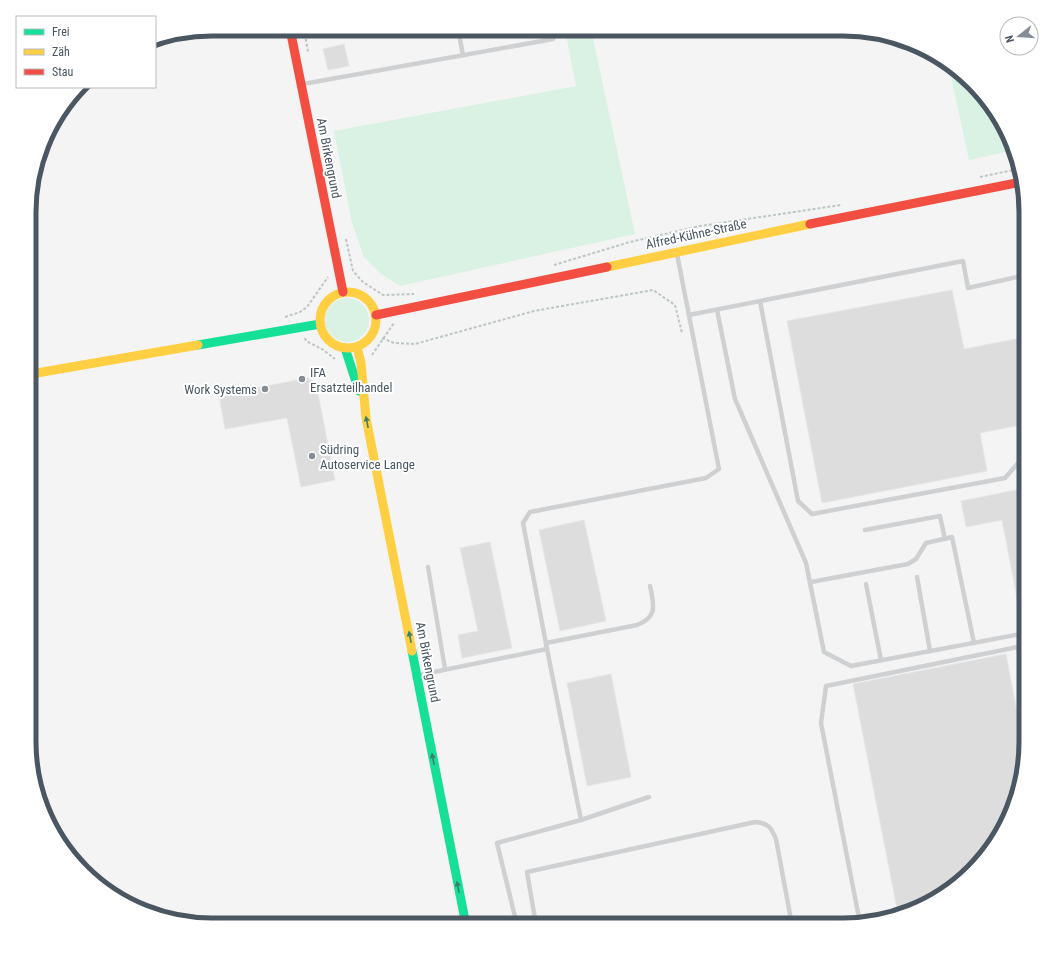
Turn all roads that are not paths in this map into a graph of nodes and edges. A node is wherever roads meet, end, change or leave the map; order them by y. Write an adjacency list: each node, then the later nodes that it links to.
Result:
1 (291, 36): 5 (main road, Am Birkengrund)
2 (459, 36): 4 (lane)
3 (553, 39): 4 (lane)
4 (463, 55): 5 (lane)
5 (301, 84): 9 (main road, Am Birkengrund)
6 (1016, 183): 7 (main road, Alfred-Kühne-Straße)
7 (676, 252): 12 (main road, Alfred-Kühne-Straße); 13 (lane)
8 (1019, 277): 10 (lane)
9 (343, 292): 12 (main road); 14 (main road)
10 (760, 301): 11 (lane); 19 (lane)
11 (717, 310): 13 (lane); 24 (lane)
12 (376, 315): 15 (main road)
13 (689, 315): 28 (lane)
14 (320, 324): 16 (main road); 17 (main road)
15 (357, 347): 16 (main road); 18 (main road, Am Birkengrund)
16 (345, 348): 18 (main road, Am Birkengrund)
17 (36, 373)
18 (364, 403): 35 (main road, Am Birkengrund, one-way to 18)
19 (1019, 462)
20 (865, 530): 21 (lane)
21 (945, 539): 24 (lane); 29 (lane)
22 (428, 567): 34 (lane)
23 (917, 577): 31 (lane)
24 (811, 582): 33 (lane)
25 (866, 584): 33 (lane)
26 (650, 586): 28 (lane)
27 (1019, 634): 29 (lane)
28 (546, 643): 30 (lane)
29 (974, 643): 31 (lane)
30 (547, 649): 34 (lane); 37 (lane)
31 (930, 651): 33 (lane)
32 (1019, 652): 38 (lane)
33 (881, 660)
34 (445, 670): 35 (lane)
35 (417, 675): 39 (main road, Am Birkengrund, one-way to 35)
36 (649, 797): 37 (lane)
37 (581, 820): 40 (lane)
38 (859, 917)
39 (465, 918)
40 (515, 918)
41 (535, 918): 42 (lane)
42 (791, 918)

